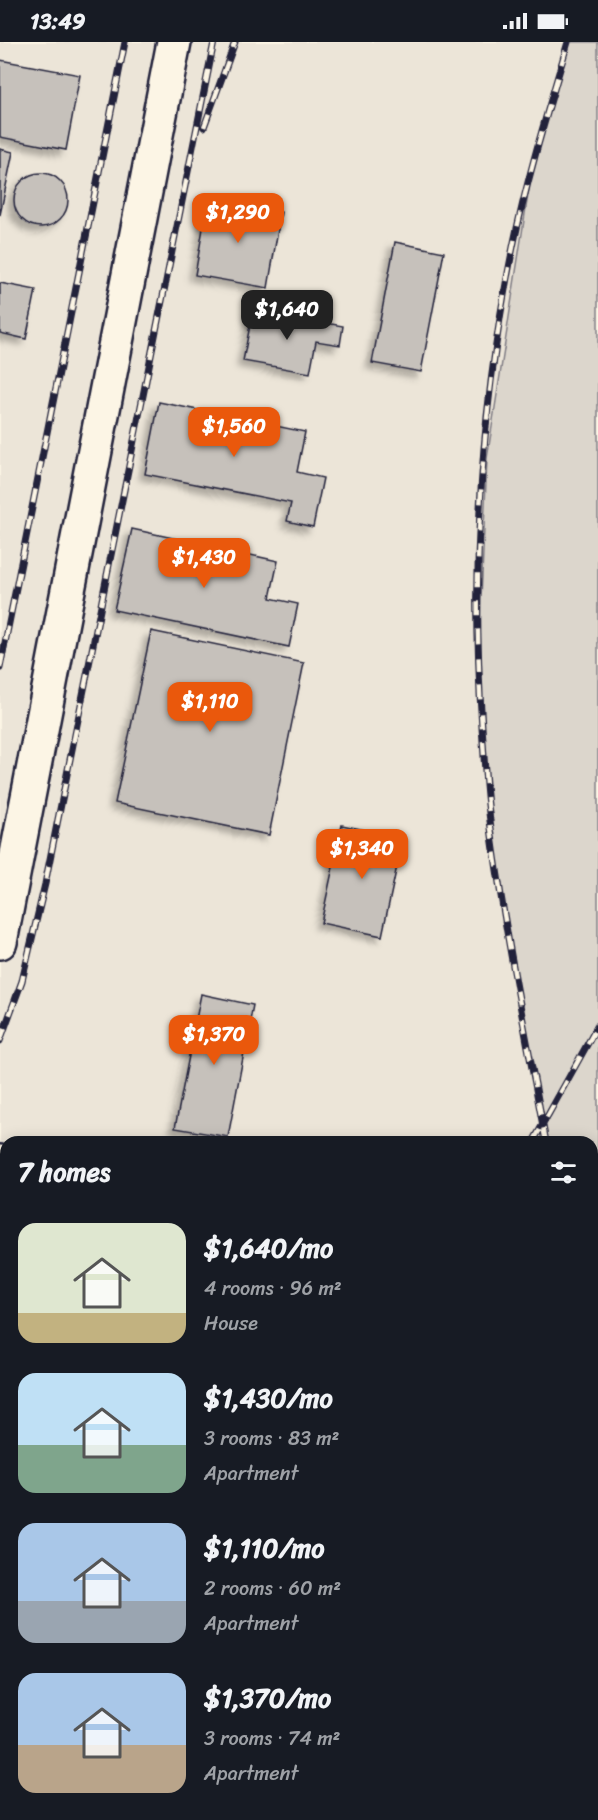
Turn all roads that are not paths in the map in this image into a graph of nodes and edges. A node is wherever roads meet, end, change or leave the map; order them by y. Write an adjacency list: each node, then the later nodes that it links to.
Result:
1 (174, 42): 2 (street)
2 (1, 937)

